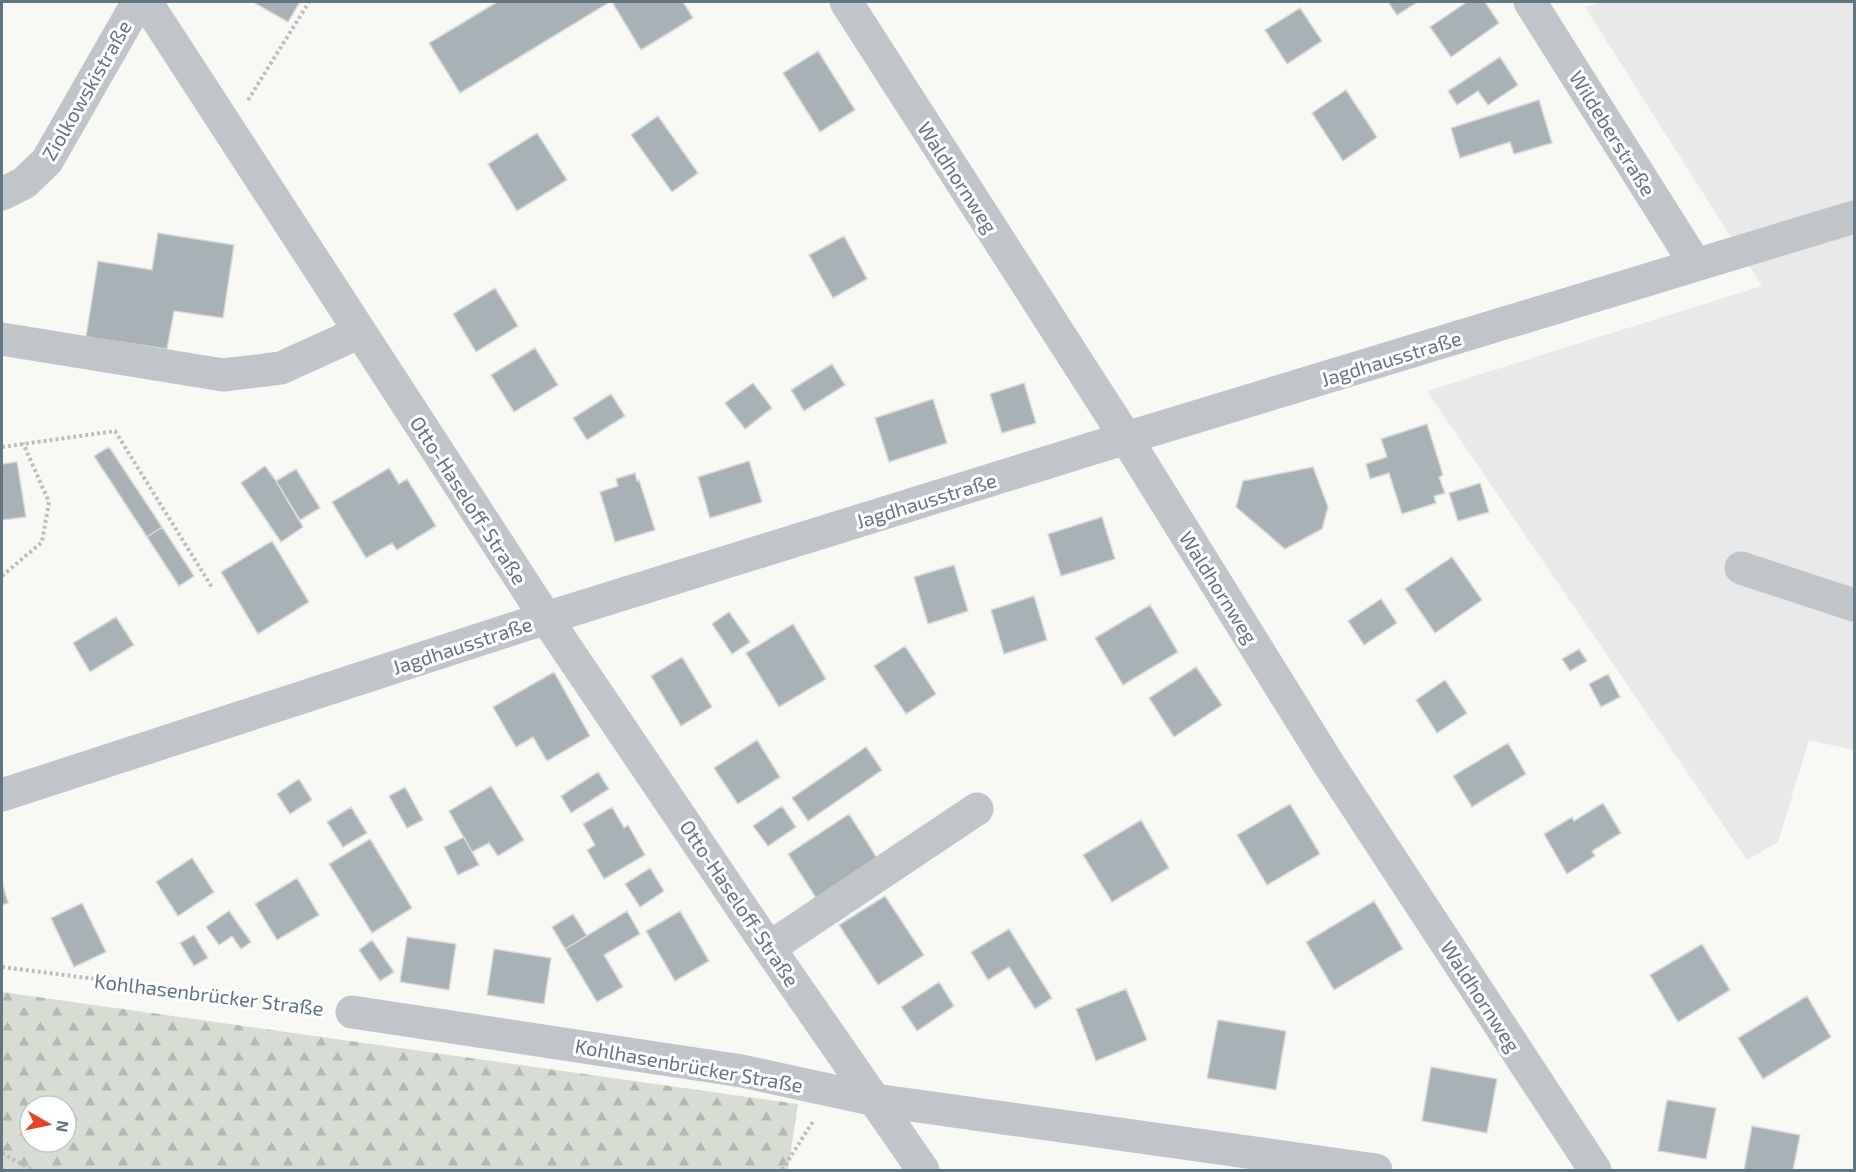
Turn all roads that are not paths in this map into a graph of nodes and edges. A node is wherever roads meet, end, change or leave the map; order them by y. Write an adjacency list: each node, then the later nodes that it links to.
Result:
1 (138, 2): 5 (street, Ziolkowskistraße)
2 (146, 2): 8 (street, Otto-Haseloff-Straße)
3 (846, 2): 10 (street, Waldhornweg)
4 (1530, 2): 7 (street, Wildeberstraße)
5 (2, 194)
6 (1854, 218): 7 (street, Jagdhausstraße)
7 (1696, 265): 10 (street, Jagdhausstraße)
8 (360, 332): 9 (street); 13 (street, Otto-Haseloff-Straße)
9 (2, 339)
10 (1126, 438): 13 (street, Jagdhausstraße); 21 (street, Waldhornweg)
11 (1741, 568): 12 (street)
12 (1854, 606)
13 (546, 618): 14 (street, Jagdhausstraße); 16 (street, Otto-Haseloff-Straße)
14 (2, 795)
15 (977, 809): 16 (street)
16 (769, 948): 18 (street, Otto-Haseloff-Straße)
17 (352, 1012): 18 (street, Kohlhasenbrücker Straße)
18 (875, 1100): 19 (street, Otto-Haseloff-Straße); 20 (street, Kohlhasenbrücker Straße)
19 (923, 1170)
20 (1376, 1170)
21 (1594, 1170)

